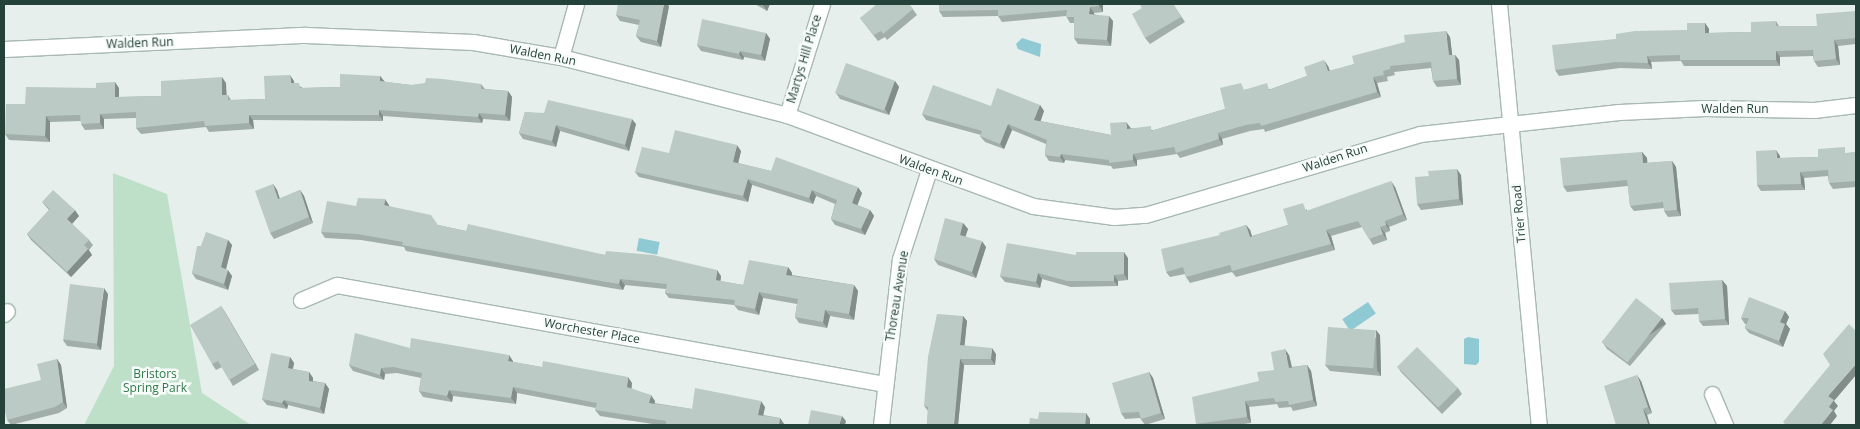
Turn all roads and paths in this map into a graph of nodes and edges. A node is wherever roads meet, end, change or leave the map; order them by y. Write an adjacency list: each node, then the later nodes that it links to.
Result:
1 (576, 4): 5 (street)
2 (822, 4): 7 (street, Martys Hill Place)
3 (1499, 4): 8 (street, Trier Road)
4 (4, 49): 5 (street, Walden Run)
5 (561, 57): 7 (street, Walden Run)
6 (1856, 106): 8 (street, Walden Run)
7 (787, 115): 9 (street, Walden Run)
8 (1510, 125): 9 (street, Walden Run); 14 (street, Trier Road)
9 (929, 170): 11 (street, Thoreau Avenue)
10 (301, 300): 11 (street, Worchester Place)
11 (884, 384): 13 (street, Thoreau Avenue)
12 (1712, 394): 15 (street)
13 (881, 425)
14 (1538, 425)
15 (1725, 425)

